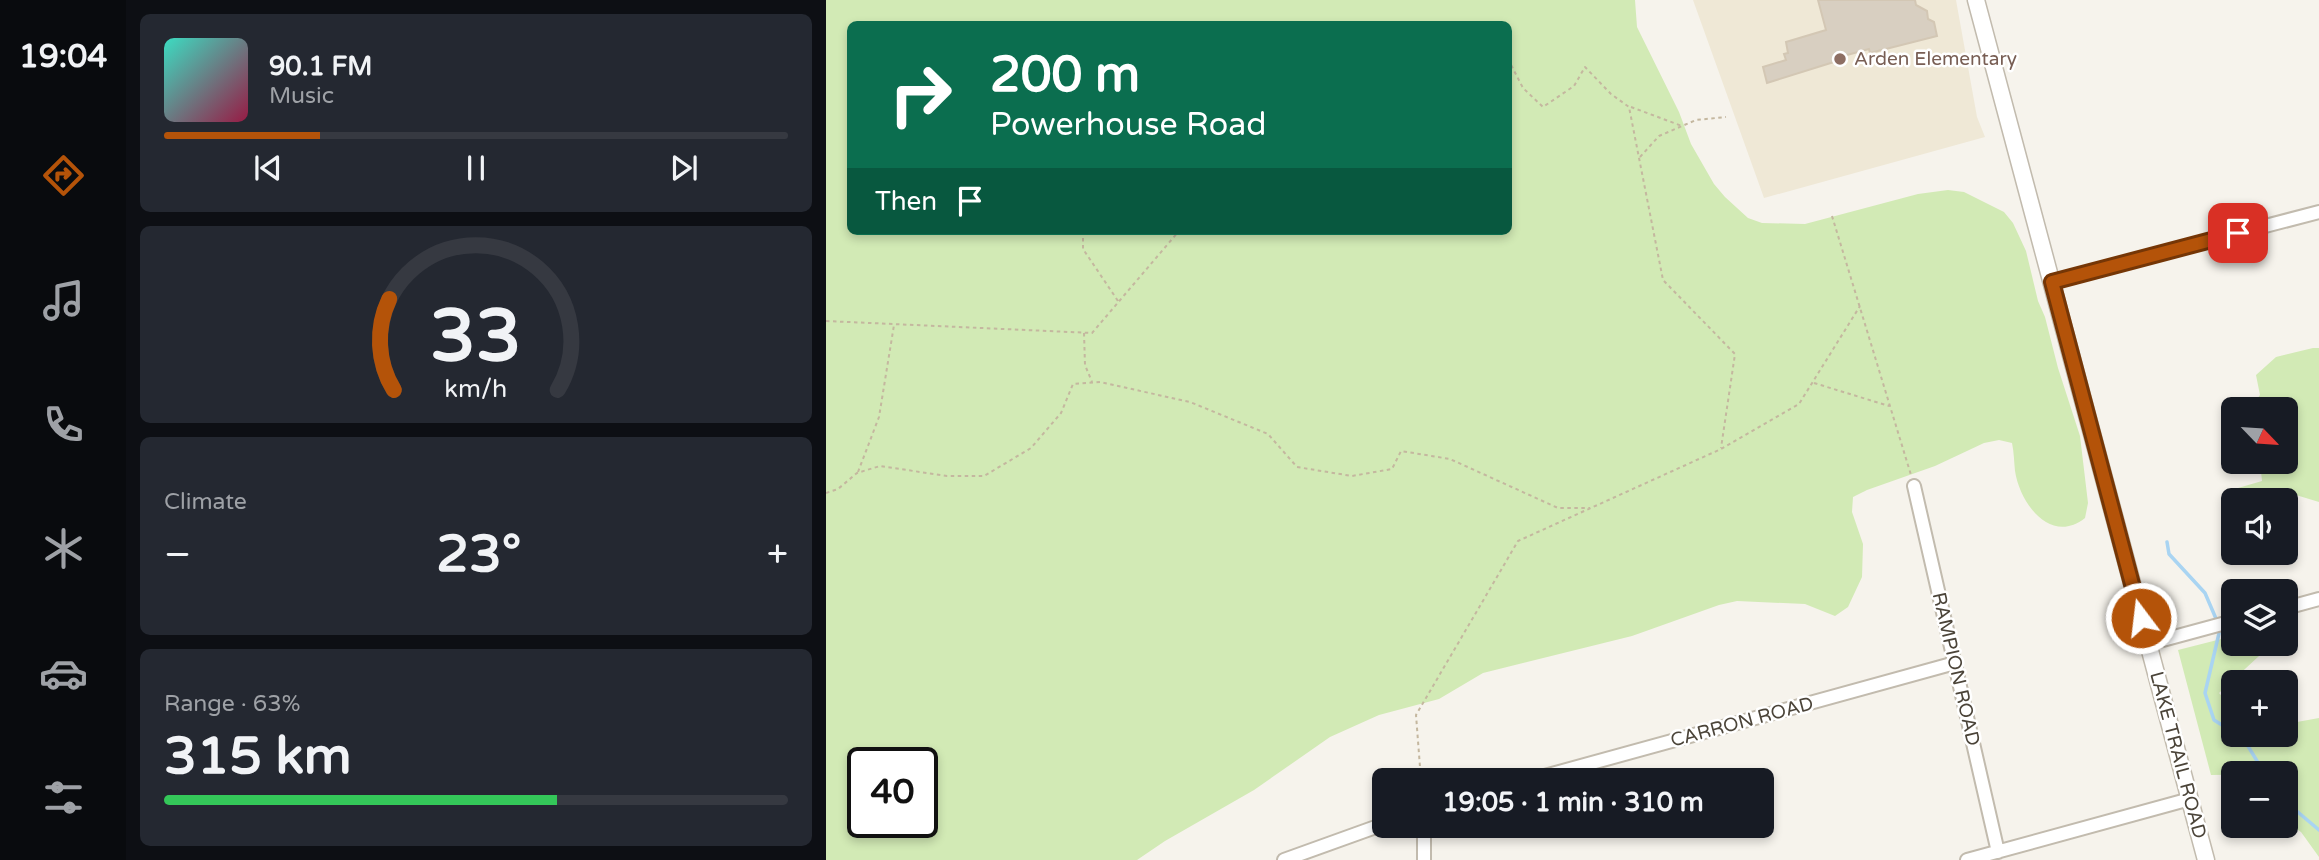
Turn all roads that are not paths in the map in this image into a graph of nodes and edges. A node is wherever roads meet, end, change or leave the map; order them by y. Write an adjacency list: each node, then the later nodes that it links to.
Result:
1 (1976, 0): 3 (street, LAKE TRAIL ROAD)
2 (2319, 212): 3 (street)
3 (2052, 282): 8 (street, LAKE TRAIL ROAD)
4 (1914, 486): 9 (street, RAMPION ROAD)
5 (2319, 599): 6 (street)
6 (2298, 604)
7 (2221, 624): 8 (street)
8 (2148, 643): 11 (street, LAKE TRAIL ROAD)
9 (1955, 663): 10 (street, CARRON ROAD); 14 (street, RAMPION ROAD)
10 (1574, 768)
11 (2190, 799): 14 (street); 18 (street, LAKE TRAIL ROAD)
12 (1372, 828): 15 (street)
13 (1424, 838): 16 (street)
14 (1998, 852): 17 (street)
15 (1284, 860)
16 (1424, 860)
17 (1967, 860)
18 (2206, 860)

